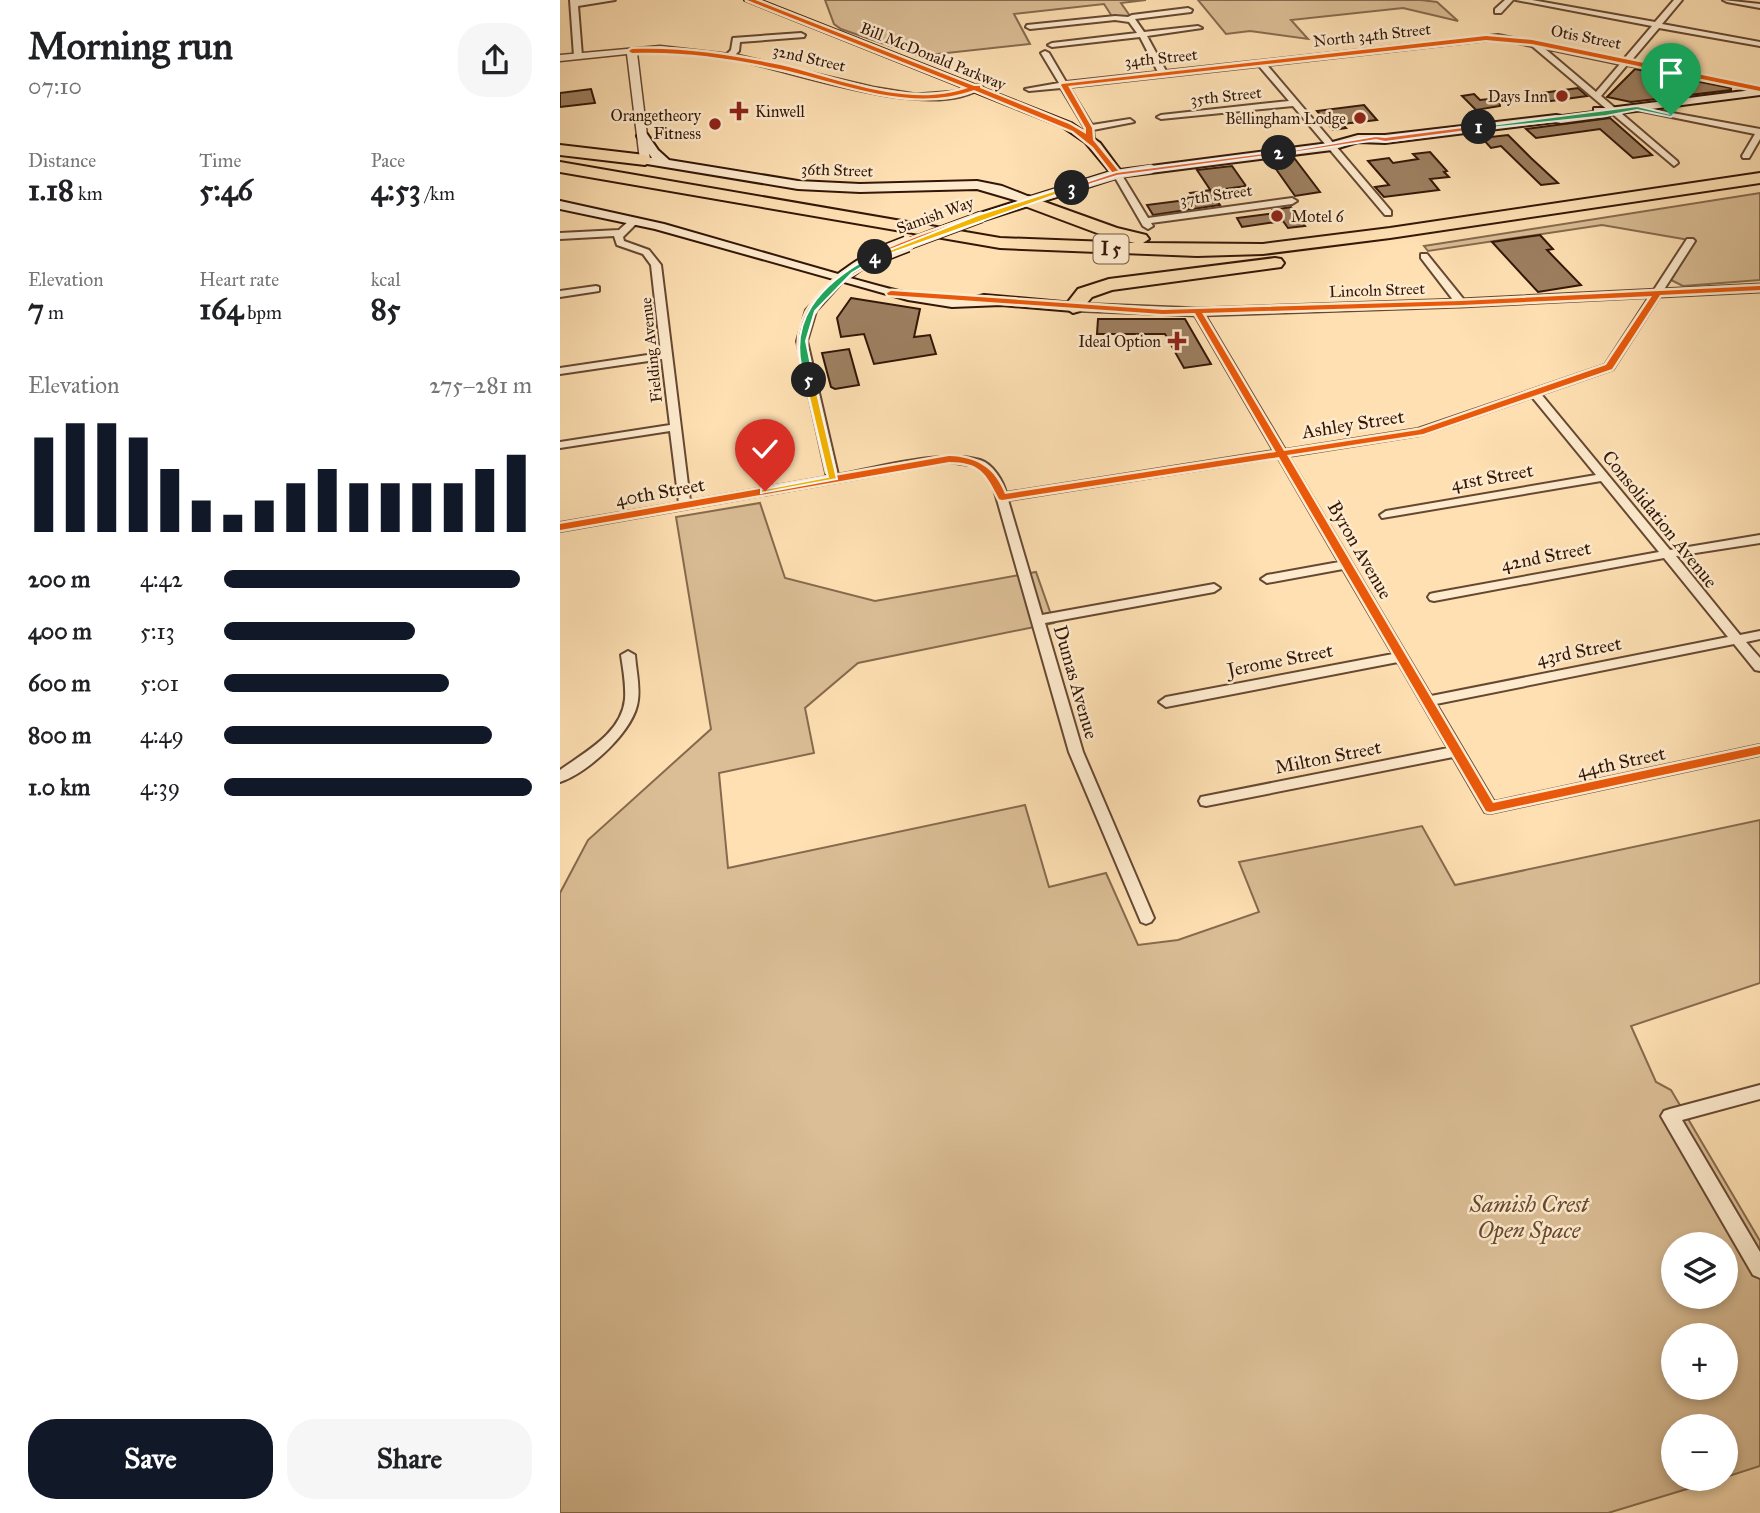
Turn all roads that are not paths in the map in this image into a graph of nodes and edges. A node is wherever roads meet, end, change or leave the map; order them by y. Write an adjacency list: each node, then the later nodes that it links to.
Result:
1 (611, 0): 8 (street)
2 (750, 0): 31 (main road, Bill McDonald Parkway)
3 (760, 0): 31 (main road, Bill McDonald Parkway)
4 (1509, 0): 11 (street)
5 (1520, 0): 13 (street)
6 (1678, 0): 13 (street)
7 (1727, 0): 9 (street)
8 (574, 2): 24 (street)
9 (1760, 6)
10 (1188, 10): 12 (street)
11 (1498, 11)
12 (1131, 18): 14 (street); 16 (street)
13 (1657, 25): 20 (street); 27 (street)
14 (1030, 27)
15 (1198, 28): 16 (street)
16 (1142, 34): 21 (street); 29 (street)
17 (801, 35): 25 (street)
18 (1486, 38): 19 (street, Otis Street); 28 (street, North 34th Street)
19 (1532, 42): 27 (street, Otis Street); 34 (street)
20 (1760, 44)
21 (1052, 45)
22 (632, 51): 24 (street, 32nd Street); 25 (street, 32nd Street); 43 (street)
23 (1045, 53): 30 (street)
24 (578, 56): 26 (street, 32nd Street)
25 (728, 57): 31 (street, 32nd Street)
26 (560, 58)
27 (1627, 61): 33 (street, Otis Street); 34 (street)
28 (1261, 63): 29 (street, 34th Street); 35 (street)
29 (1164, 74): 30 (street, 34th Street)
30 (1064, 85): 32 (street, 34th Street); 41 (street)
31 (976, 88): 41 (main road, Bill McDonald Parkway)
32 (1029, 89)
33 (1760, 91): 36 (main road, Samish Way)
34 (1597, 97): 37 (street)
35 (1295, 103): 38 (street, 35th Street); 42 (street)
36 (1637, 108): 37 (main road, Samish Way); 40 (street)
37 (1611, 111): 42 (main road, Samish Way); 47 (street)
38 (1161, 117)
39 (1130, 122): 41 (street)
40 (1760, 132): 45 (street)
41 (1089, 134): 49 (main road, Bill McDonald Parkway)
42 (1332, 146): 49 (main road, Samish Way); 56 (street)
43 (644, 148): 44 (highway); 46 (main road, 36th Street); 46 (main road)
44 (560, 150)
45 (1746, 156)
46 (665, 163): 53 (main road, 36th Street)
47 (1674, 163)
48 (560, 167): 60 (highway, I 5)
49 (1116, 174): 53 (main road, Samish Way); 58 (street, Bill McDonald Parkway)
50 (1760, 178): 60 (highway, I 5)
51 (560, 180): 63 (highway, I 5)
52 (1760, 188): 63 (highway, I 5)
53 (1028, 201): 60 (highway); 65 (main road, Samish Way, bridge)
54 (1292, 201): 58 (street, 37th Street)
55 (560, 205): 57 (main road)
56 (1388, 213)
57 (634, 220): 59 (street); 65 (main road)
58 (1147, 223)
59 (621, 233): 61 (street); 73 (street, Fielding Avenue)
60 (1390, 233)
61 (560, 236)
62 (1690, 241): 69 (street)
63 (1358, 250): 71 (highway)
64 (1424, 256): 70 (street)
65 (840, 279): 71 (main road, Lincoln Street); 81 (street)
66 (1760, 288): 69 (street, Lincoln Street)
67 (596, 289): 68 (street)
68 (560, 295)
69 (1656, 295): 70 (street, Lincoln Street); 75 (street, Ashley Street)
70 (1461, 303): 72 (street, Lincoln Street)
71 (1073, 307): 72 (street, Lincoln Street)
72 (1198, 312): 78 (street, Byron Avenue)
73 (666, 355): 74 (street); 76 (street, Fielding Avenue)
74 (560, 371)
75 (1534, 392): 78 (street, Ashley Street); 80 (street, Consolidation Avenue)
76 (675, 427): 77 (street); 83 (street, Fielding Avenue)
77 (560, 445)
78 (1282, 453): 82 (street, Ashley Street); 88 (street, Byron Avenue)
79 (972, 461): 81 (street, 40th Street); 82 (street, Dumas Avenue)
80 (1604, 477): 84 (street, 41st Street); 87 (street, Consolidation Avenue)
81 (833, 479): 83 (street, 40th Street)
82 (1002, 497): 92 (street, Dumas Avenue)
83 (685, 506): 85 (street, 40th Street)
84 (1386, 515)
85 (560, 527)
86 (1760, 539): 87 (street, 42nd Street)
87 (1667, 554): 91 (street, 42nd Street); 94 (street, Consolidation Avenue)
88 (1347, 564): 89 (street); 96 (street, Byron Avenue)
89 (1267, 579)
90 (1214, 589): 92 (street)
91 (1434, 597)
92 (1037, 620): 105 (street, Dumas Avenue)
93 (1760, 635): 94 (street, 43rd Street)
94 (1737, 639): 97 (street, Consolidation Avenue); 98 (street, 43rd Street)
95 (628, 655): 102 (street)
96 (1402, 657): 98 (street, Byron Avenue); 99 (street, Jerome Street)
97 (1760, 667)
98 (1428, 701): 101 (street, Byron Avenue)
99 (1166, 702)
100 (1760, 750): 104 (street, 44th Street)
101 (1457, 751): 103 (street, Milton Street); 104 (street, Byron Avenue)
102 (560, 778)
103 (1206, 801)
104 (1490, 808)
105 (1146, 918)
106 (1760, 1092): 107 (street)
107 (1760, 1269)

